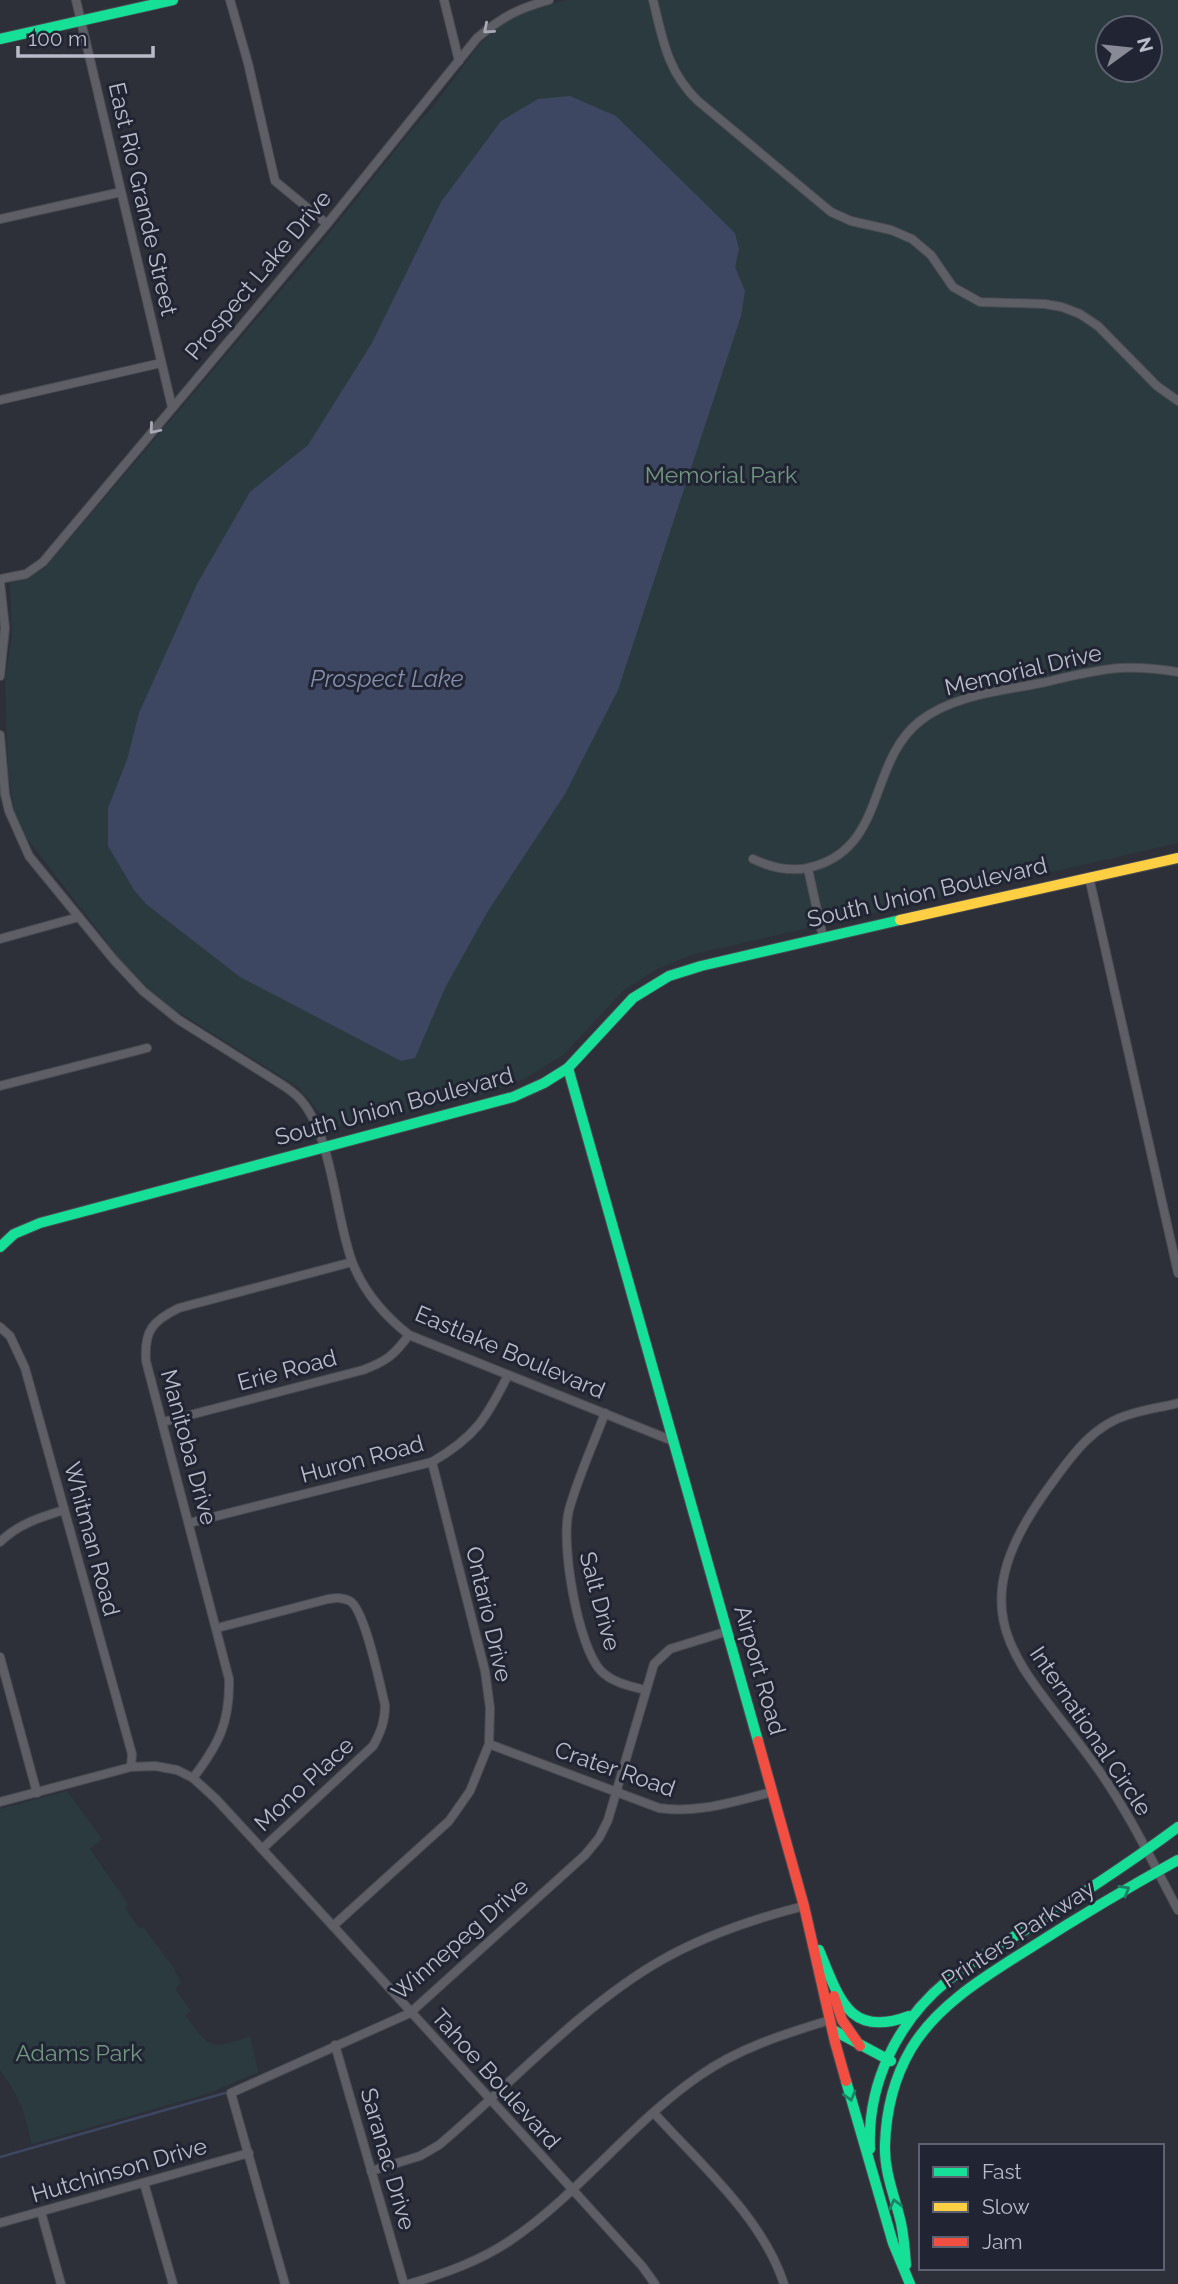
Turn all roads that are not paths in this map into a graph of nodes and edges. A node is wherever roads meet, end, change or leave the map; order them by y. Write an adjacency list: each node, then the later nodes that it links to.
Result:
1 (76, 0): 7 (street, East Rio Grande Street)
2 (173, 0): 7 (main road)
3 (230, 0): 12 (street)
4 (444, 0): 9 (street)
5 (549, 0): 9 (street, Prospect Lake Drive, one-way to 9)
6 (653, 0): 15 (street)
7 (81, 21): 8 (main road); 10 (street, East Rio Grande Street)
8 (0, 39)
9 (459, 61): 12 (street, Prospect Lake Drive)
10 (121, 192): 11 (street); 13 (street, East Rio Grande Street)
11 (0, 219)
12 (327, 224): 16 (street, Prospect Lake Drive)
13 (161, 363): 14 (street); 16 (street, East Rio Grande Street)
14 (0, 400)
15 (1178, 401)
16 (172, 407): 17 (street, Prospect Lake Drive, one-way to 17)
17 (0, 580): 19 (street, Prospect Lake Drive)
18 (1178, 673): 23 (street, Memorial Drive)
19 (0, 676)
20 (0, 735): 25 (street)
21 (1178, 858): 24 (main road, South Union Boulevard)
22 (753, 859): 23 (street)
23 (808, 869): 26 (street)
24 (1089, 877): 26 (main road, South Union Boulevard); 34 (street)
25 (79, 917): 27 (street); 31 (street)
26 (823, 937): 29 (main road, South Union Boulevard)
27 (0, 939)
28 (147, 1048): 30 (street)
29 (568, 1068): 31 (main road, South Union Boulevard); 41 (main road, Airport Road)
30 (0, 1086)
31 (324, 1147): 32 (main road, South Union Boulevard); 33 (street, Eastlake Boulevard)
32 (0, 1247)
33 (352, 1262): 36 (street, Eastlake Boulevard); 40 (street, Manitoba Drive)
34 (1178, 1273)
35 (0, 1327): 43 (street, Whitman Road)
36 (410, 1335): 37 (street, Eastlake Boulevard); 40 (street, Erie Road)
37 (508, 1376): 39 (street, Eastlake Boulevard); 42 (street, Huron Road)
38 (1178, 1403): 59 (street, International Circle)
39 (605, 1413): 41 (street, Eastlake Boulevard); 49 (street, Salt Drive)
40 (163, 1422): 44 (street, Manitoba Drive)
41 (673, 1441): 47 (main road, Airport Road)
42 (432, 1462): 44 (street, Huron Road); 50 (street, Ontario Drive)
43 (64, 1510): 45 (street); 51 (street, Whitman Road)
44 (189, 1523): 46 (street, Manitoba Drive)
45 (0, 1542)
46 (217, 1628): 52 (street, Manitoba Drive); 58 (street, Mono Place)
47 (728, 1630): 49 (street, Winnepeg Drive); 53 (main road, Airport Road)
48 (0, 1657): 54 (street)
49 (645, 1690): 55 (street, Winnepeg Drive)
50 (489, 1744): 55 (street, Crater Road); 64 (street, Ontario Drive)
51 (131, 1767): 52 (street); 54 (street)
52 (193, 1778): 58 (street, Tahoe Boulevard)
53 (772, 1792): 55 (street, Crater Road); 62 (main road, Airport Road)
54 (37, 1793): 56 (street)
55 (616, 1793): 67 (street, Winnepeg Drive)
56 (0, 1802)
57 (1178, 1828): 59 (main road, Printers Parkway)
58 (262, 1849): 64 (street, Tahoe Boulevard)
59 (1147, 1850): 61 (street, International Circle); 68 (main road, Printers Parkway)
60 (1178, 1860): 61 (main road, Printers Parkway)
61 (1157, 1871): 63 (street, International Circle); 73 (main road, Printers Parkway, one-way to 61)
62 (804, 1906): 65 (main road, Airport Road); 74 (street)
63 (1178, 1910)
64 (333, 1926): 67 (street, Tahoe Boulevard)
65 (810, 1931): 66 (main road, Printers Parkway); 69 (main road, Airport Road)
66 (826, 1966): 68 (main road, Printers Parkway); 71 (main road)
67 (410, 2012): 70 (street, Winnepeg Drive); 74 (street, Tahoe Boulevard)
68 (912, 2015): 72 (main road, Printers Parkway)
69 (832, 2025): 71 (main road); 75 (street); 77 (main road, Airport Road, one-way to 77)
70 (335, 2045): 76 (street, Winnepeg Drive); 78 (street, Saranac Drive)
71 (860, 2046): 72 (main road)
72 (887, 2059): 73 (main road); 77 (main road, Printers Parkway)
73 (902, 2067): 83 (main road, Printers Parkway, one-way to 73)
74 (491, 2099): 78 (street); 80 (street, Tahoe Boulevard)
75 (653, 2113): 80 (street); 89 (street)
76 (249, 2153): 79 (street, Hutchinson Drive); 86 (street, Winnepeg Drive)
77 (871, 2168): 83 (main road, Airport Road)
78 (371, 2172): 87 (street, Saranac Drive)
79 (144, 2183): 81 (street, Hutchinson Drive); 85 (street)
80 (570, 2190): 87 (street); 88 (street, Tahoe Boulevard)
81 (41, 2212): 82 (street, Hutchinson Drive); 84 (street)
82 (0, 2223)
83 (906, 2271): 90 (main road, Airport Road)
84 (61, 2284)
85 (173, 2284)
86 (285, 2284)
87 (407, 2284)
88 (655, 2284)
89 (784, 2284)
90 (910, 2284)

